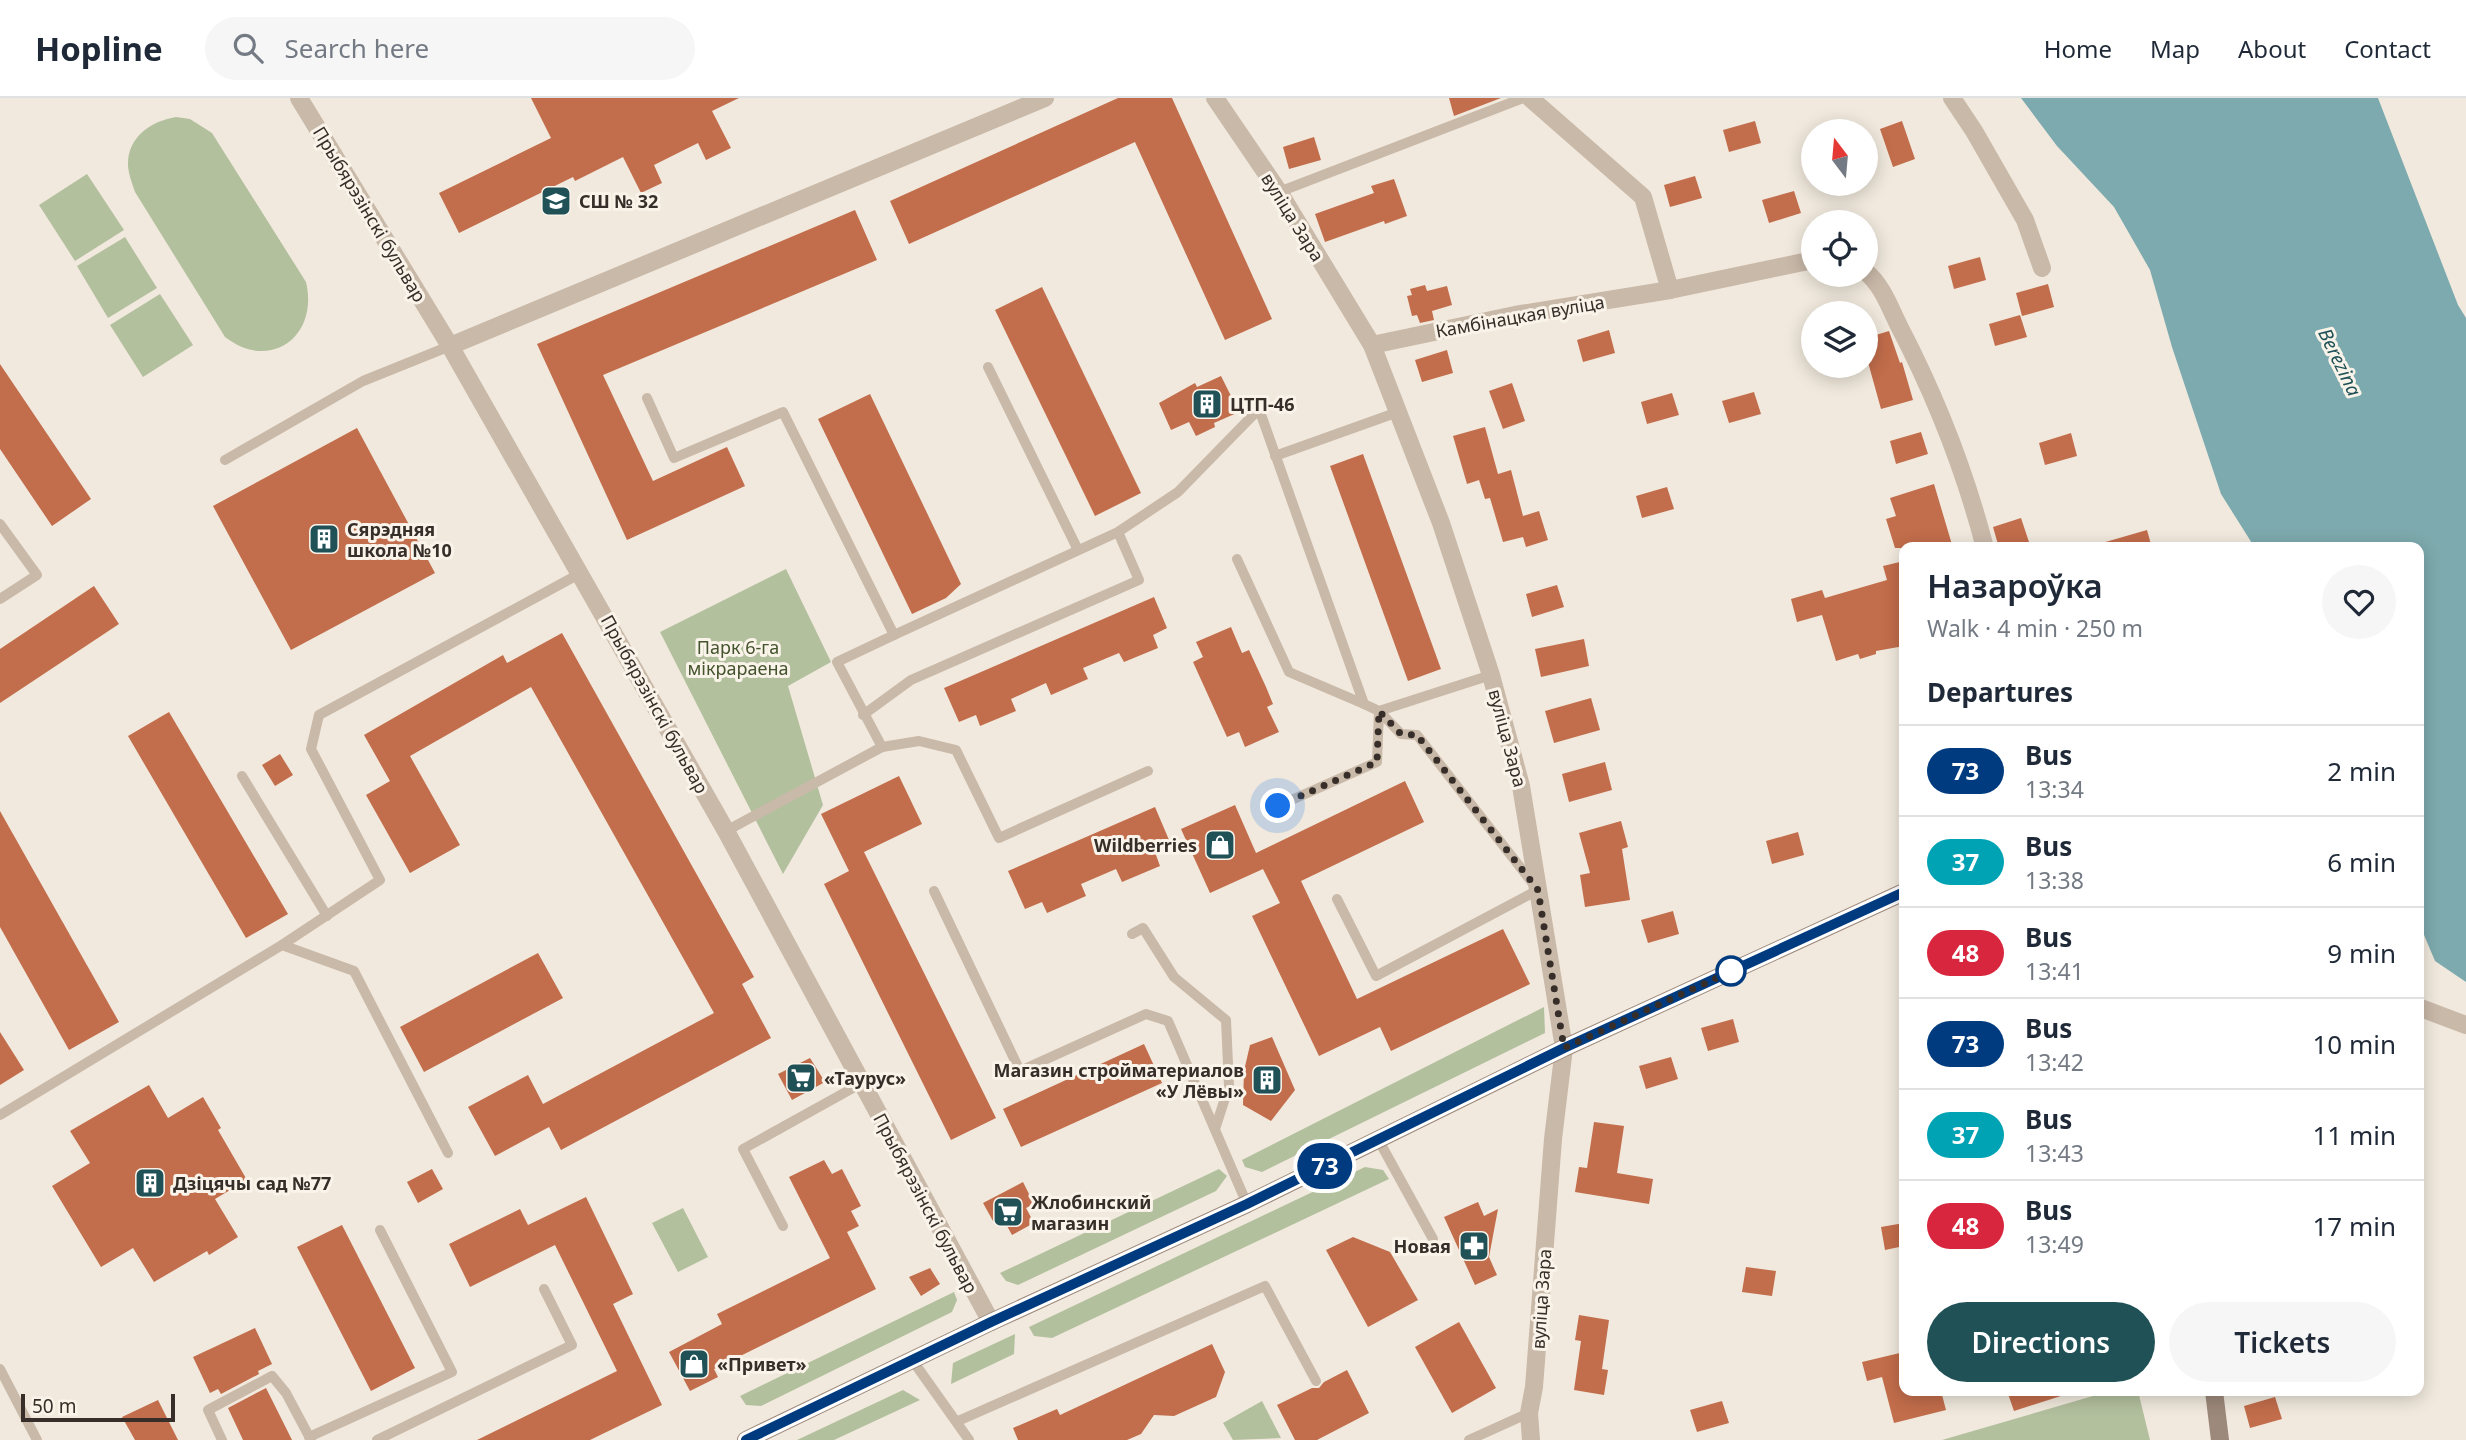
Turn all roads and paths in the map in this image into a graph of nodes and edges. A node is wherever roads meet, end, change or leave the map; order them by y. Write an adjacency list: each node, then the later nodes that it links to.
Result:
1 (299, 98): 13 (street, Прыбярэзінскі бульвар)
2 (1045, 98): 13 (street)
3 (1215, 98): 7 (street, вуліца Зара)
4 (1523, 98): 7 (lane)
5 (1530, 98): 11 (street)
6 (1952, 98): 9 (street)
7 (1279, 192): 12 (street, вуліца Зара)
8 (1801, 263): 11 (street, Камбінацкая вуліца)
9 (2042, 268)
10 (1878, 286): 21 (street)
11 (1670, 290): 12 (street, Камбінацкая вуліца)
12 (1372, 345): 16 (street, вуліца Зара)
13 (450, 346): 18 (lane); 24 (street, Прыбярэзінскі бульвар)
14 (988, 367): 22 (lane)
15 (648, 398): 26 (lane)
16 (1398, 412): 17 (lane); 27 (street, вуліца Зара)
17 (1275, 456): 20 (lane); 28 (lane)
18 (225, 460)
19 (0, 523): 25 (lane)
20 (1118, 532): 22 (lane); 30 (lane)
21 (1984, 542)
22 (1078, 550): 26 (lane)
23 (1237, 559): 28 (lane)
24 (581, 573): 35 (street, Прыбярэзінскі бульвар); 40 (lane)
25 (0, 599)
26 (894, 635): 30 (lane)
27 (1491, 676): 29 (lane); 36 (street, вуліца Зара)
28 (1364, 704): 29 (lane)
29 (1379, 711): 34 (lane); 36 (lane)
30 (863, 715): 31 (lane)
31 (882, 747): 32 (lane); 35 (lane)
32 (1148, 771)
33 (242, 776): 40 (lane)
34 (1278, 806)
35 (726, 831): 46 (street, Прыбярэзінскі бульвар)
36 (1538, 890): 39 (lane); 45 (street, вуліца Зара)
37 (934, 891): 48 (lane)
38 (1899, 894): 45 (street)
39 (1337, 899)
40 (327, 916): 42 (lane)
41 (1132, 934): 48 (lane)
42 (282, 945): 47 (lane); 50 (lane)
43 (2424, 1009): 44 (street)
44 (2466, 1025)
45 (1564, 1048): 49 (street); 61 (street, вуліца Зара)
46 (862, 1083): 52 (lane); 56 (street, Прыбярэзінскі бульвар)
47 (0, 1115)
48 (1215, 1129): 51 (lane)
49 (1378, 1139): 51 (street); 54 (lane)
50 (448, 1153)
51 (1247, 1204): 56 (street)
52 (783, 1226)
53 (380, 1230): 63 (lane)
54 (1433, 1239)
55 (544, 1289): 66 (lane)
56 (991, 1322): 57 (street)
57 (913, 1361): 62 (lane); 67 (street)
58 (0, 1369): 64 (lane)
59 (1316, 1381): 62 (lane)
60 (2215, 1396): 71 (street)
61 (1530, 1413): 69 (lane); 70 (street, вуліца Зара)
62 (958, 1421): 68 (lane)
63 (310, 1438): 65 (lane)
64 (37, 1440)
65 (222, 1440)
66 (377, 1440)
67 (746, 1440)
68 (969, 1440)
69 (1469, 1440)
70 (1531, 1440)
71 (2220, 1440)

